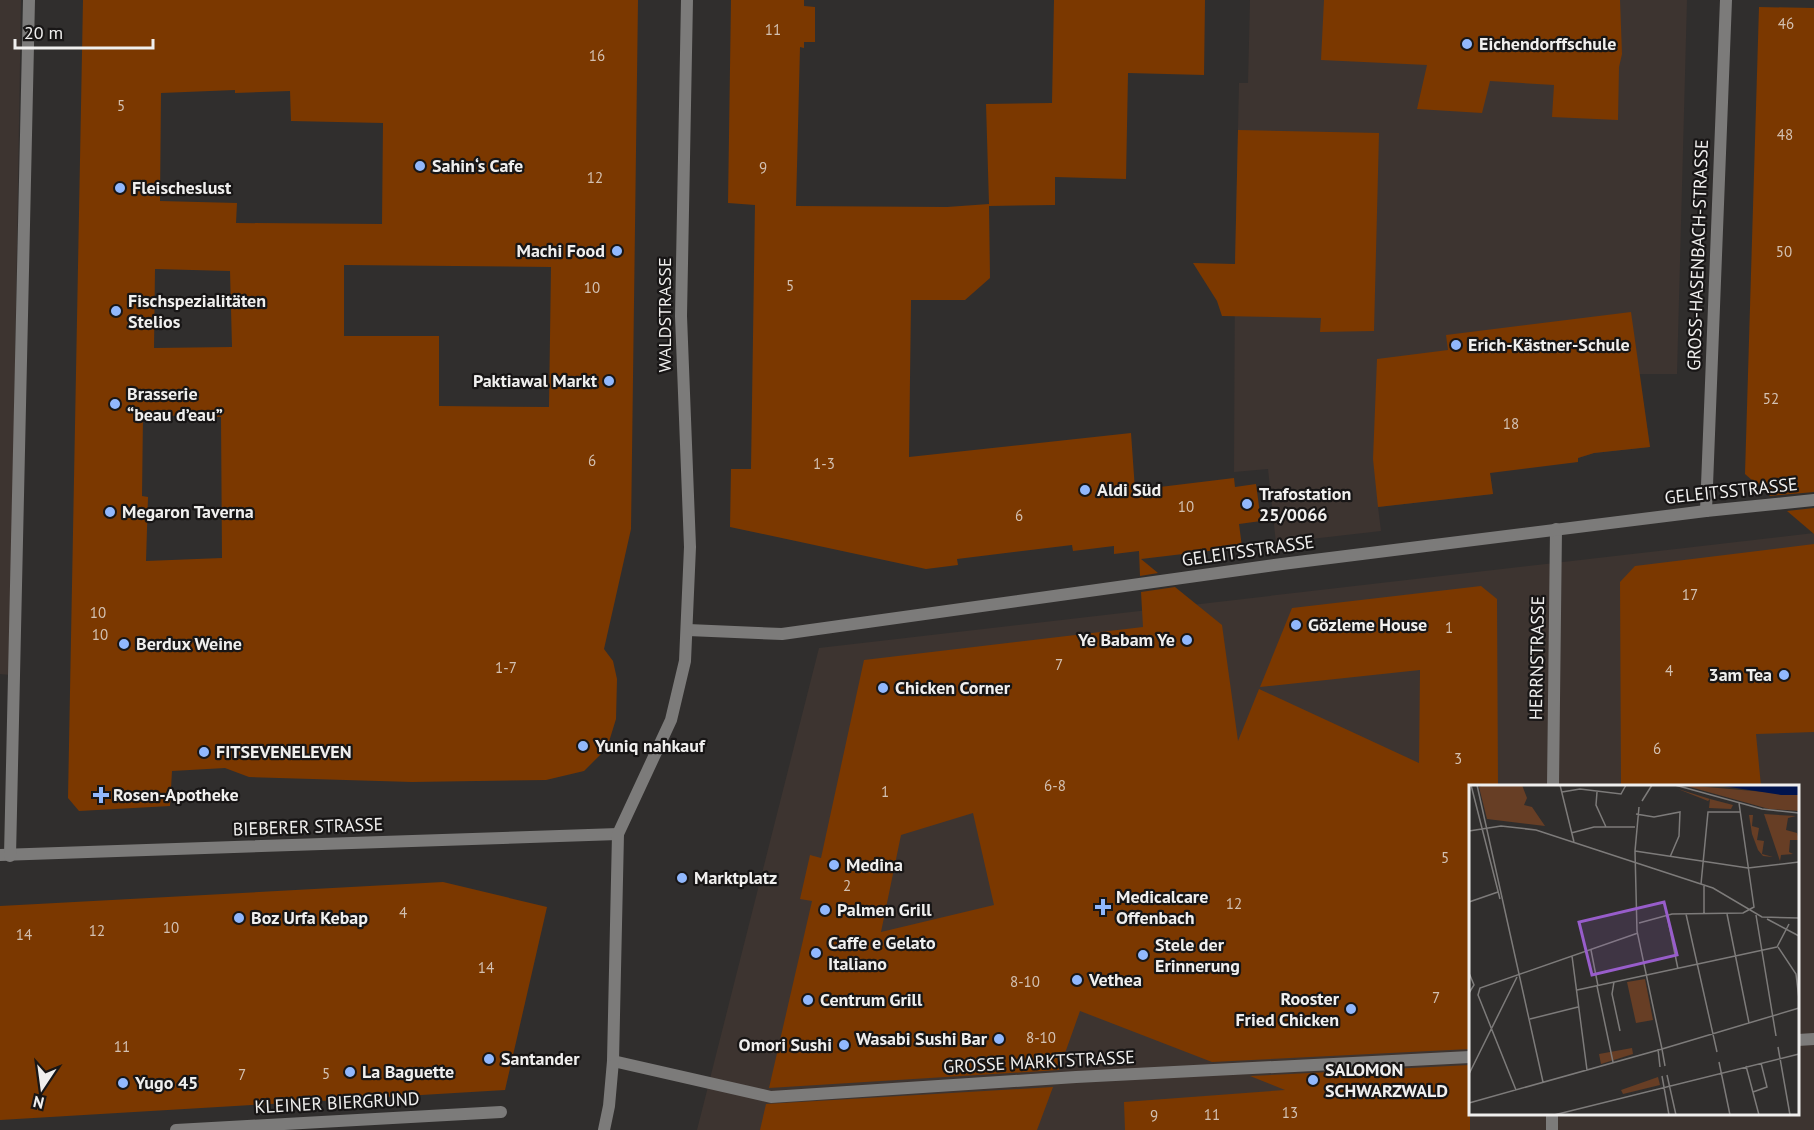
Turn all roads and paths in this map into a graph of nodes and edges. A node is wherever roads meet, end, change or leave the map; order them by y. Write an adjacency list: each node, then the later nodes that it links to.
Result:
1 (29, 0): 10 (street)
2 (687, 0): 7 (street, WALDSTRASSE)
3 (1726, 0): 5 (street, GROSS-HASENBACH-STRASSE)
4 (1814, 501): 5 (street, GELEITSSTRASSE)
5 (1706, 511): 6 (street, GELEITSSTRASSE)
6 (1556, 529): 7 (street, GELEITSSTRASSE); 8 (street, HERRNSTRASSE)
7 (688, 630): 9 (street)
8 (1553, 785)
9 (618, 834): 10 (street, BIEBERER STRASSE); 14 (street)
10 (5, 855)
11 (1814, 1039): 12 (street)
12 (1799, 1040)
13 (1469, 1057): 14 (street, GROSSE MARKTSTRASSE)
14 (613, 1061): 17 (street)
15 (501, 1112): 16 (street, KLEINER BIERGRUND)
16 (176, 1130)
17 (604, 1130)

